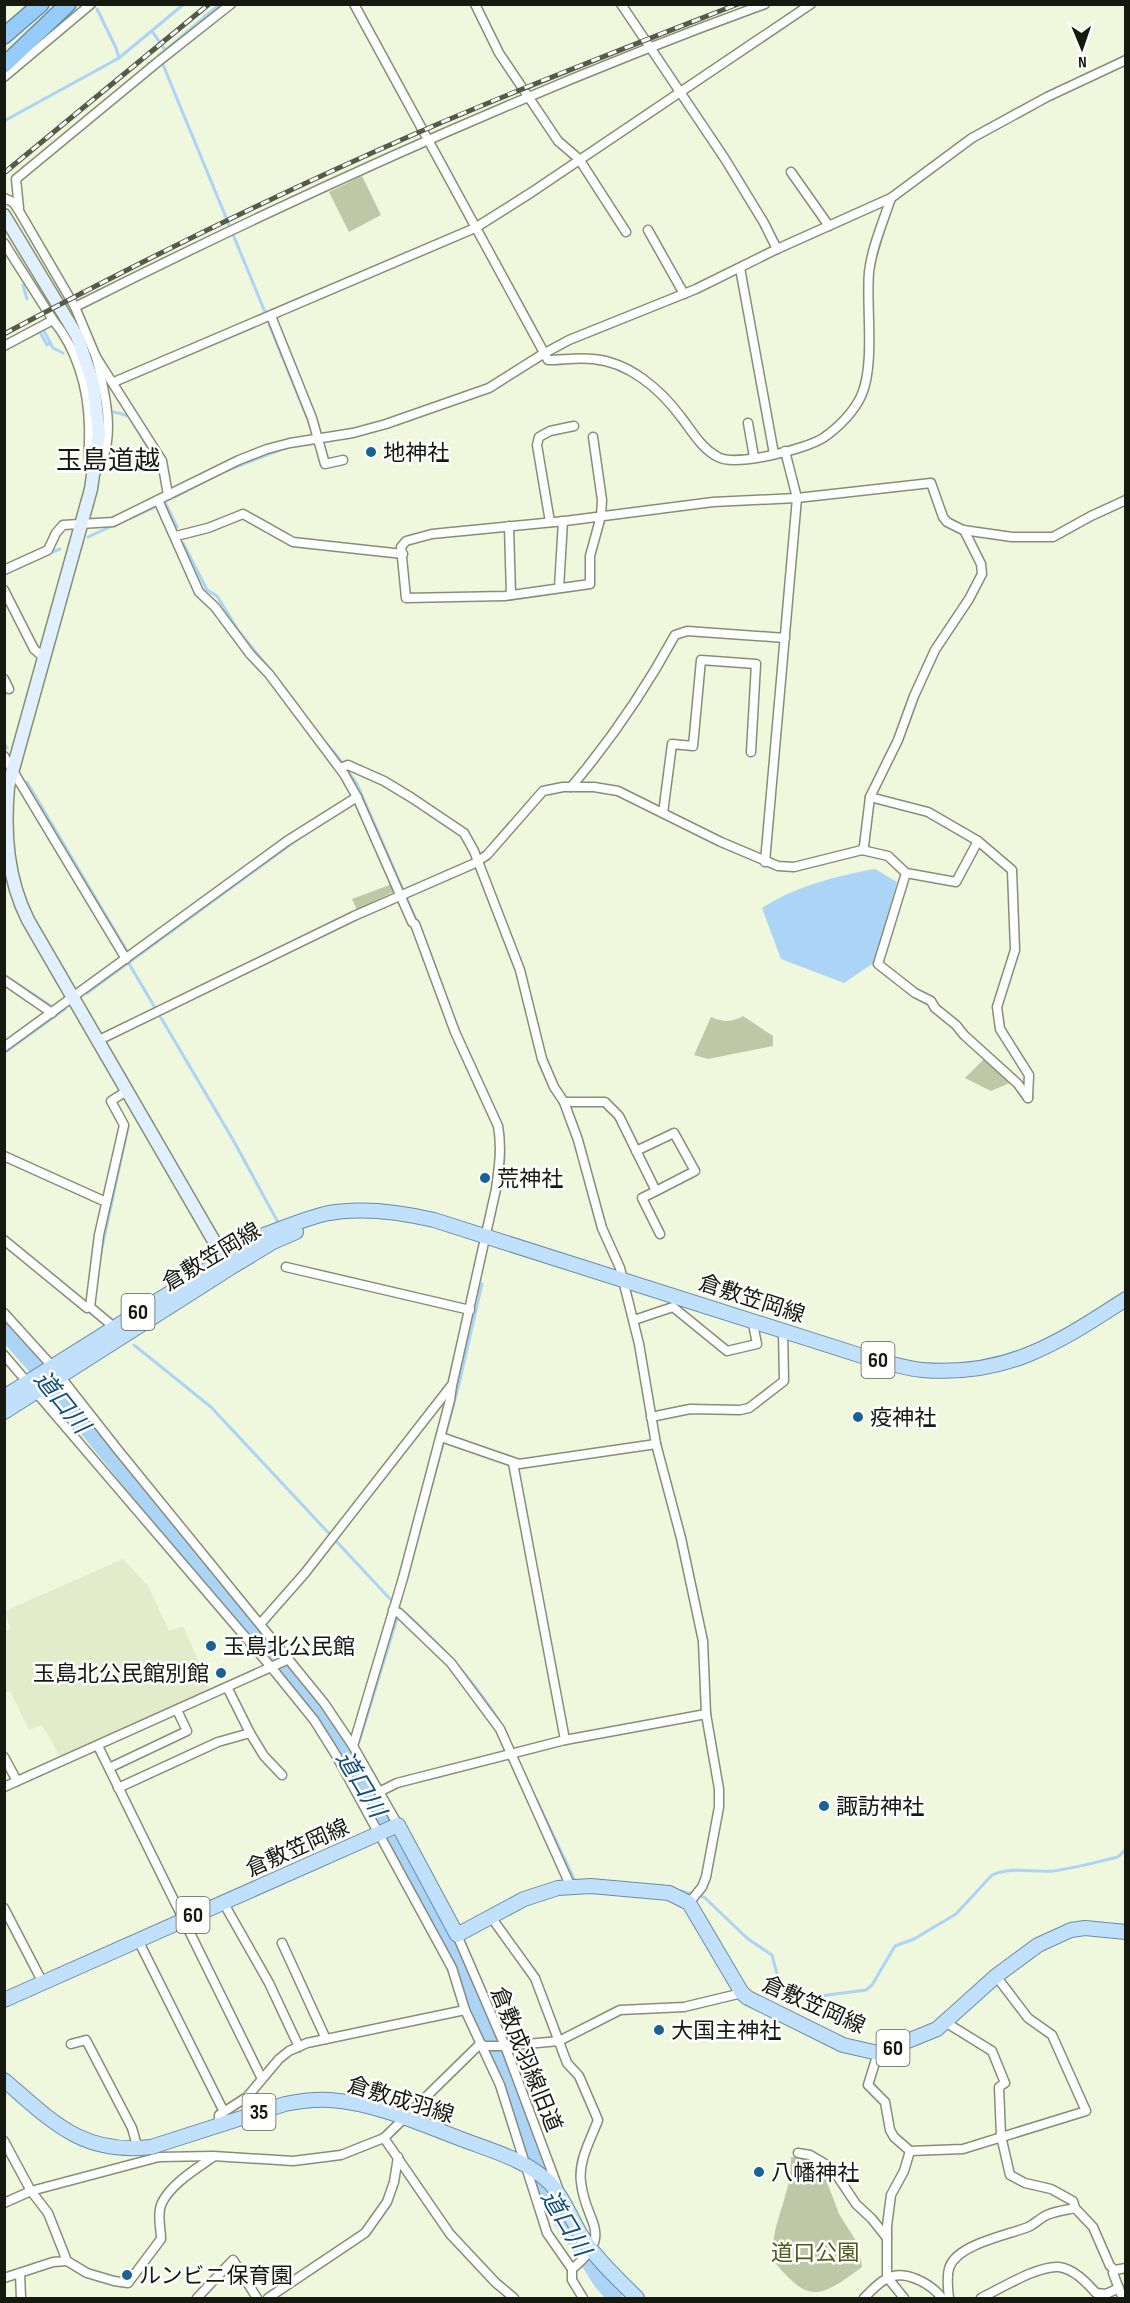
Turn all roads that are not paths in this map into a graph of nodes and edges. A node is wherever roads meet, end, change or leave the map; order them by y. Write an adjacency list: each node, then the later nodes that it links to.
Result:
1 (41, 4): 10 (highway)
2 (68, 4): 13 (highway)
3 (91, 4): 14 (street)
4 (231, 4): 22 (street)
5 (354, 4): 17 (street)
6 (475, 4): 16 (street)
7 (621, 4): 11 (street)
8 (765, 4): 11 (street)
9 (811, 4): 15 (street)
10 (4, 36)
11 (650, 48): 15 (street); 16 (street)
12 (1125, 60): 21 (street)
13 (4, 65)
14 (4, 77)
15 (679, 94): 18 (street); 29 (street)
16 (528, 96): 17 (street); 18 (street)
17 (427, 139): 25 (street); 32 (street)
18 (579, 159): 25 (street); 27 (street)
19 (791, 172): 24 (street)
20 (4, 198): 22 (street)
21 (891, 198): 24 (street); 43 (street)
22 (19, 210): 32 (street)
23 (4, 215): 47 (street)
24 (829, 226): 29 (street)
25 (475, 228): 33 (street); 36 (street)
26 (648, 230): 31 (street)
27 (626, 232)
28 (4, 243): 34 (street)
29 (777, 249): 30 (street)
30 (740, 268): 31 (street); 44 (street)
31 (684, 294): 36 (street)
32 (75, 307): 37 (street)
33 (271, 316): 38 (street); 42 (street)
34 (53, 320): 35 (street); 47 (street)
35 (4, 346)
36 (543, 354): 42 (street); 45 (street)
37 (96, 357): 38 (street); 47 (street)
38 (114, 382): 48 (street)
39 (748, 423): 45 (street)
40 (574, 426): 54 (street)
41 (593, 437): 52 (street)
42 (319, 438): 46 (street); 48 (street)
43 (785, 451): 44 (street); 49 (street)
44 (774, 454): 45 (street)
45 (753, 457)
46 (343, 460)
47 (93, 476): 55 (street)
48 (168, 495): 50 (street)
49 (797, 498): 52 (street); 57 (street); 64 (street)
50 (159, 500): 55 (street); 58 (street)
51 (1125, 500): 57 (street)
52 (601, 516): 53 (street); 61 (street)
53 (562, 521): 54 (street); 61 (street)
54 (550, 522): 56 (street)
55 (81, 524): 60 (street); 65 (street)
56 (510, 526): 59 (street); 63 (street)
57 (964, 530): 74 (street)
58 (176, 536): 59 (street); 70 (street)
59 (403, 554): 63 (street)
60 (4, 570)
61 (559, 588): 63 (street)
62 (4, 590): 65 (street)
63 (511, 595)
64 (785, 638): 72 (street); 79 (street)
65 (43, 657): 71 (street)
66 (4, 679): 67 (street)
67 (9, 689)
68 (751, 752): 75 (street)
69 (4, 756): 71 (street)
70 (343, 766): 73 (street); 78 (street)
71 (13, 769): 82 (street); 84 (street)
72 (571, 788): 75 (street); 78 (street)
73 (357, 797): 81 (street); 82 (street)
74 (870, 797): 76 (street); 77 (street)
75 (663, 813): 79 (street)
76 (978, 841): 80 (street); 80 (street)
77 (862, 850): 79 (street); 80 (street)
78 (478, 861): 81 (street); 89 (street)
79 (765, 862)
80 (906, 873)
81 (403, 893): 86 (street); 95 (street)
82 (126, 959): 84 (street)
83 (4, 980): 85 (street)
84 (73, 998): 85 (street); 86 (street)
85 (55, 1011): 87 (street)
86 (99, 1040): 88 (street)
87 (4, 1047)
88 (128, 1090): 93 (street); 97 (street)
89 (564, 1102): 90 (street); 99 (street)
90 (636, 1151): 92 (street); 92 (street)
91 (4, 1156): 93 (street)
92 (656, 1191): 94 (street)
93 (106, 1204): 101 (street)
94 (660, 1234)
95 (486, 1237): 97 (main road, 倉敷笠岡線 / 60); 99 (main road, 倉敷笠岡線 / 60); 102 (street)
96 (4, 1240): 101 (street)
97 (227, 1263): 105 (main road, 倉敷笠岡線 / 60); 109 (main road, 倉敷笠岡線 / 60)
98 (286, 1267): 102 (street)
99 (623, 1280): 104 (street); 107 (main road, 倉敷笠岡線 / 60)
100 (1125, 1299): 107 (main road, 倉敷笠岡線 / 60)
101 (93, 1309): 105 (street)
102 (470, 1310): 110 (street)
103 (4, 1313): 109 (street)
104 (634, 1320): 106 (street); 114 (street)
105 (114, 1327): 109 (main road, 倉敷笠岡線 / 60)
106 (754, 1329)
107 (783, 1330): 114 (street)
108 (4, 1355): 111 (street)
109 (56, 1371): 111 (main road, 倉敷笠岡線 / 60); 119 (street)
110 (452, 1386): 115 (street); 119 (street)
111 (32, 1387): 112 (main road, 倉敷笠岡線 / 60); 113 (main road, 倉敷笠岡線 / 60); 121 (street)
112 (4, 1397)
113 (4, 1412)
114 (651, 1417): 116 (street)
115 (444, 1438): 117 (street); 118 (street)
116 (656, 1444): 117 (street); 124 (street)
117 (513, 1463): 126 (street)
118 (393, 1610): 128 (street); 129 (street)
119 (261, 1623): 120 (street)
120 (289, 1659): 121 (street); 128 (street)
121 (271, 1667): 122 (street); 137 (street)
122 (227, 1687): 123 (street); 125 (street)
123 (177, 1710): 127 (street); 131 (street)
124 (706, 1714): 126 (street); 139 (street)
125 (250, 1733): 132 (street); 135 (street)
126 (565, 1740): 129 (street)
127 (98, 1746): 131 (street); 133 (street)
128 (353, 1746): 136 (street)
129 (513, 1752): 136 (street); 138 (street)
130 (4, 1757): 133 (street)
131 (109, 1768): 135 (street)
132 (282, 1775)
133 (17, 1781): 134 (street)
134 (4, 1787)
135 (118, 1788): 143 (street)
136 (380, 1792): 137 (street)
137 (388, 1829): 140 (main road, 倉敷笠岡線 / 60); 145 (main road); 152 (street)
138 (571, 1887): 139 (main road); 142 (main road)
139 (694, 1897): 150 (main road, 倉敷笠岡線 / 60)
140 (223, 1902): 143 (main road, 倉敷笠岡線 / 60); 159 (street)
141 (4, 1908): 149 (street)
142 (491, 1917): 145 (main road); 155 (street)
143 (183, 1920): 146 (main road, 倉敷笠岡線 / 60); 161 (street)
144 (1125, 1932): 148 (main road, 倉敷笠岡線 / 60)
145 (457, 1935): 158 (street, 倉敷成羽線旧道)
146 (138, 1940): 149 (main road, 倉敷笠岡線 / 60); 164 (street)
147 (282, 1943): 154 (street)
148 (996, 1976): 153 (main road, 倉敷笠岡線 / 60); 165 (street)
149 (43, 1983): 151 (main road, 倉敷笠岡線 / 60)
150 (742, 1993): 155 (street); 160 (main road, 倉敷笠岡線 / 60)
151 (4, 2000)
152 (465, 2010): 154 (street); 157 (street)
153 (945, 2022): 160 (main road, 倉敷笠岡線 / 60); 165 (street)
154 (326, 2039): 159 (street)
155 (559, 2041): 158 (street); 181 (street)
156 (71, 2044): 169 (street)
157 (483, 2045): 158 (street); 163 (street); 175 (street)
158 (502, 2046): 177 (street, 倉敷成羽線旧道)
159 (299, 2047): 161 (street)
160 (878, 2053): 170 (street)
161 (262, 2079): 164 (street)
162 (4, 2080): 169 (main road, 倉敷成羽線 / 35)
163 (405, 2118): 164 (main road, 倉敷成羽線 / 35); 166 (street); 175 (main road, 倉敷成羽線 / 35)
164 (221, 2119): 167 (main road, 倉敷成羽線 / 35)
165 (1001, 2136): 170 (street); 179 (street)
166 (384, 2138): 173 (street); 174 (street)
167 (177, 2139): 169 (main road, 倉敷成羽線 / 35); 172 (street)
168 (4, 2140): 176 (street)
169 (138, 2149)
170 (910, 2151): 180 (street)
171 (798, 2154): 180 (street)
172 (181, 2156): 173 (street); 176 (street)
173 (213, 2156): 182 (street)
174 (398, 2157): 193 (street); 194 (street)
175 (527, 2167): 177 (main road, 倉敷成羽線 / 35); 183 (street)
176 (32, 2191): 178 (street); 182 (street)
177 (562, 2197): 181 (main road, 倉敷成羽線 / 35)
178 (4, 2203)
179 (1075, 2208): 185 (street); 200 (street)
180 (887, 2238): 187 (street)
181 (590, 2253): 183 (street); 196 (main road, 倉敷成羽線 / 35)
182 (67, 2261): 186 (street)
183 (574, 2267): 195 (street)
184 (1125, 2268): 185 (street)
185 (1114, 2270): 189 (street)
186 (20, 2273): 188 (street); 190 (street)
187 (887, 2277): 197 (street); 198 (street); 199 (street)
188 (4, 2278)
189 (1119, 2289): 201 (street); 202 (street)
190 (21, 2298)
191 (197, 2298): 192 (street)
192 (257, 2298)
193 (268, 2298)
194 (514, 2298)
195 (583, 2298)
196 (637, 2298)
197 (864, 2298)
198 (904, 2298)
199 (942, 2298)
200 (949, 2298)
201 (981, 2298)
202 (1125, 2298)

